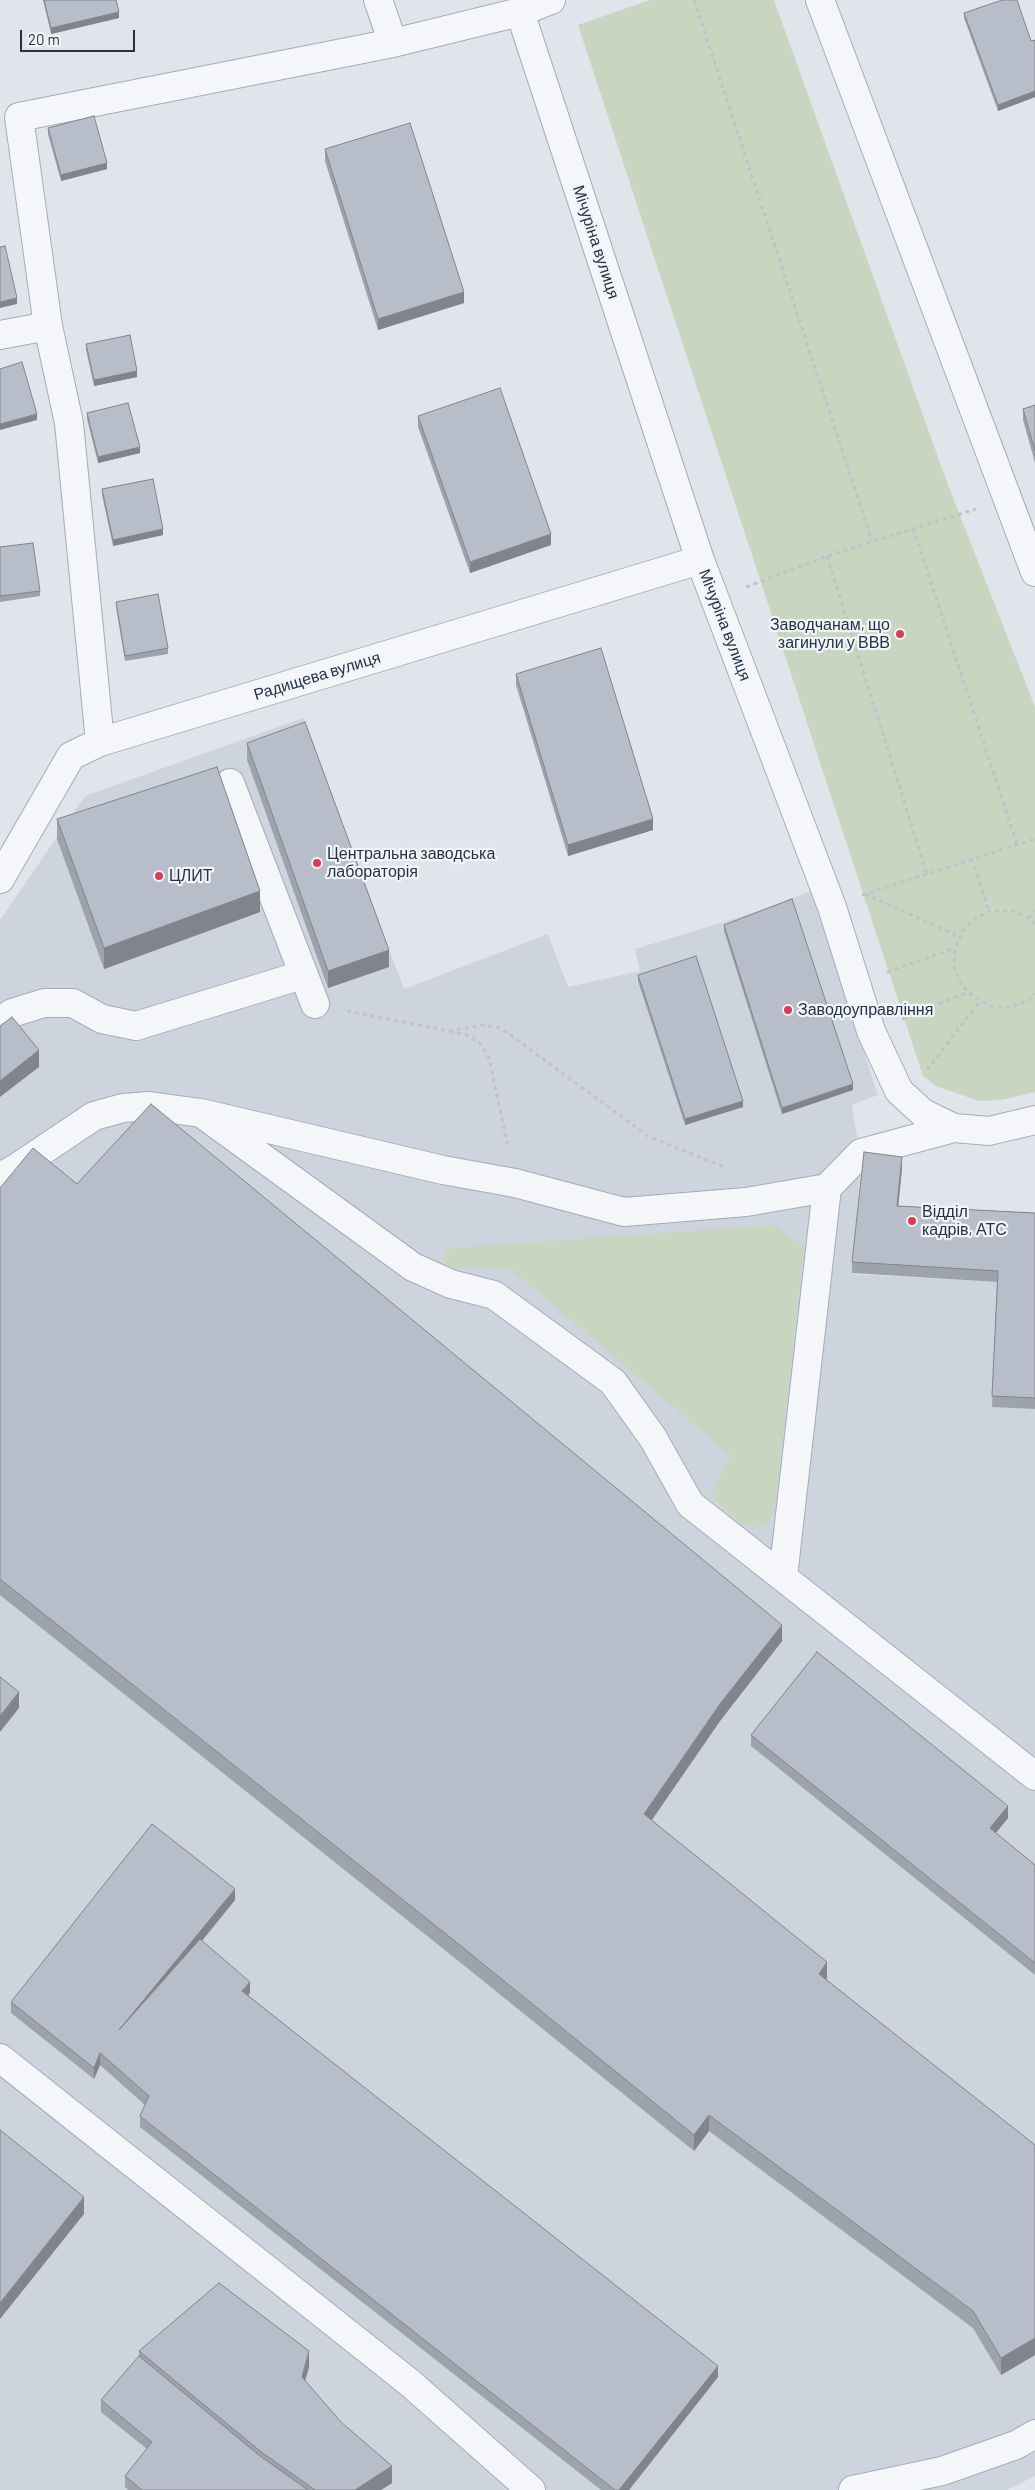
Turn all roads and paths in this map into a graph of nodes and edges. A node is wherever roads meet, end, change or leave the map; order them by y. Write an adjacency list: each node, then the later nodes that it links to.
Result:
1 (378, 0): 6 (street)
2 (551, 0): 5 (street)
3 (694, 0): 11 (path)
4 (820, 0): 9 (street)
5 (520, 12): 6 (street); 13 (street, Мічуріна вулиця)
6 (393, 42): 7 (street)
7 (48, 326): 8 (street); 16 (street)
8 (0, 335)
9 (1008, 499): 10 (path); 14 (street)
10 (913, 528): 11 (path); 19 (path)
11 (872, 541): 12 (path)
12 (827, 556): 15 (path); 21 (path)
13 (700, 560): 15 (street, Мічуріна вулиця); 16 (street, Радищева вулиця)
14 (1035, 572)
15 (714, 599): 24 (street, Мічуріна вулиця)
16 (100, 742): 22 (street, Радищева вулиця)
17 (230, 783): 31 (street)
18 (1035, 839): 19 (path)
19 (1017, 844): 20 (path)
20 (972, 859): 21 (path); 26 (path)
21 (927, 874): 23 (path)
22 (0, 879)
23 (865, 894): 24 (path); 29 (path)
24 (832, 907): 32 (street, Мічуріна вулиця)
25 (1035, 910): 27 (path)
26 (989, 912): 27 (path); 29 (path)
27 (1030, 918): 28 (path)
28 (1035, 924)
29 (960, 937): 30 (path)
30 (955, 948): 32 (path); 33 (path)
31 (302, 975): 36 (street); 37 (street)
32 (856, 983): 39 (street, Мічуріна вулиця)
33 (968, 992): 35 (path); 39 (path)
34 (1035, 994): 35 (path)
35 (980, 1000): 40 (path)
36 (315, 1004): 38 (path)
37 (0, 1021)
38 (449, 1031): 44 (path); 46 (path)
39 (871, 1031): 40 (street, Мічуріна вулиця)
40 (899, 1091): 43 (street, Мічуріна вулиця)
41 (201, 1113): 45 (street); 46 (street); 48 (street)
42 (1035, 1120): 43 (street, Мічуріна вулиця)
43 (954, 1128): 47 (street)
44 (728, 1168)
45 (0, 1176)
46 (515, 1183): 47 (street)
47 (827, 1188): 48 (street)
48 (783, 1576): 49 (street)
49 (1035, 1776)
50 (0, 2058): 52 (street)
51 (1035, 2434): 53 (street)
52 (531, 2490)
53 (853, 2490)

